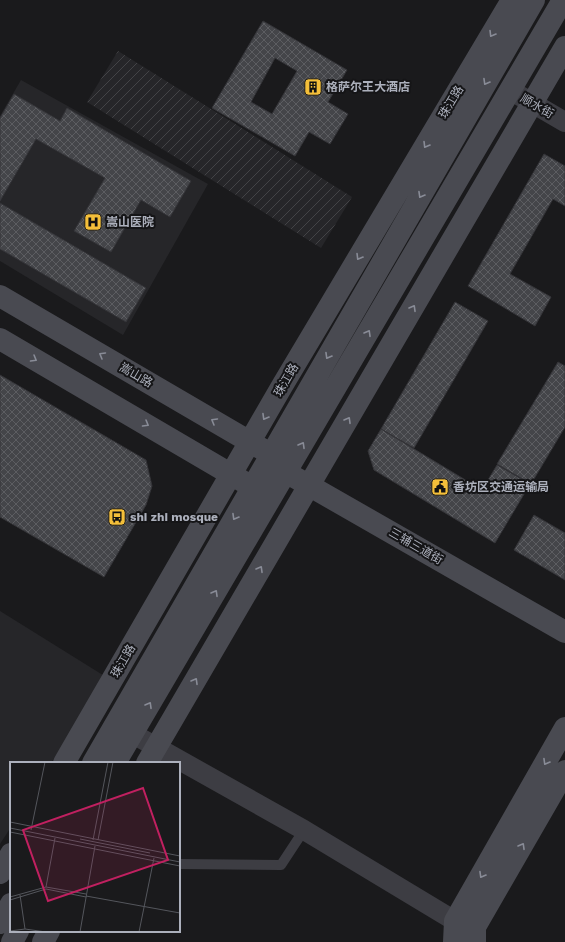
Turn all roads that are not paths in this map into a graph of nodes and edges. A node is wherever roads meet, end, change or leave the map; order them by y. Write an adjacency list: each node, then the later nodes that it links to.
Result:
1 (512, 0): 10 (main road, 珠江路, one-way to 10)
2 (534, 0): 11 (main road, 珠江路, one-way to 11)
3 (563, 0): 5 (main road, 珠江路)
4 (565, 47): 6 (main road)
5 (510, 90): 6 (street, 顺水街); 11 (main road, 珠江路, one-way to 5)
6 (532, 103): 7 (street, 顺水街); 13 (main road, one-way to 6)
7 (565, 122)
8 (0, 296): 10 (main road, 嵩山路, one-way to 8)
9 (0, 339): 12 (main road, one-way to 12)
10 (250, 442): 11 (main road, 嵩山路); 12 (main road, 珠江路)
11 (275, 463): 13 (main road, 三辅三道街); 14 (main road, 珠江路); 17 (main road, 珠江路, one-way to 11)
12 (231, 474): 14 (main road); 19 (main road, 珠江路)
13 (310, 485): 15 (main road, 三辅三道街); 18 (main road, one-way to 13)
14 (253, 487): 20 (main road, 珠江路, one-way to 20)
15 (565, 632)
16 (565, 728): 34 (main road, one-way to 34)
17 (133, 734): 18 (street); 21 (main road, 珠江路)
18 (152, 755): 22 (street)
19 (65, 762)
20 (94, 762)
21 (116, 762)
22 (166, 762)
23 (180, 769): 25 (street)
24 (565, 771): 37 (main road, one-way to 24)
25 (304, 830): 27 (lane); 34 (street)
26 (10, 856): 28 (main road)
27 (180, 864)
28 (0, 873): 29 (main road)
29 (10, 879)
30 (10, 906): 31 (main road)
31 (0, 923)
32 (17, 932): 35 (main road)
33 (48, 932): 36 (main road)
34 (455, 932)
35 (12, 942)
36 (43, 942)
37 (474, 942)

